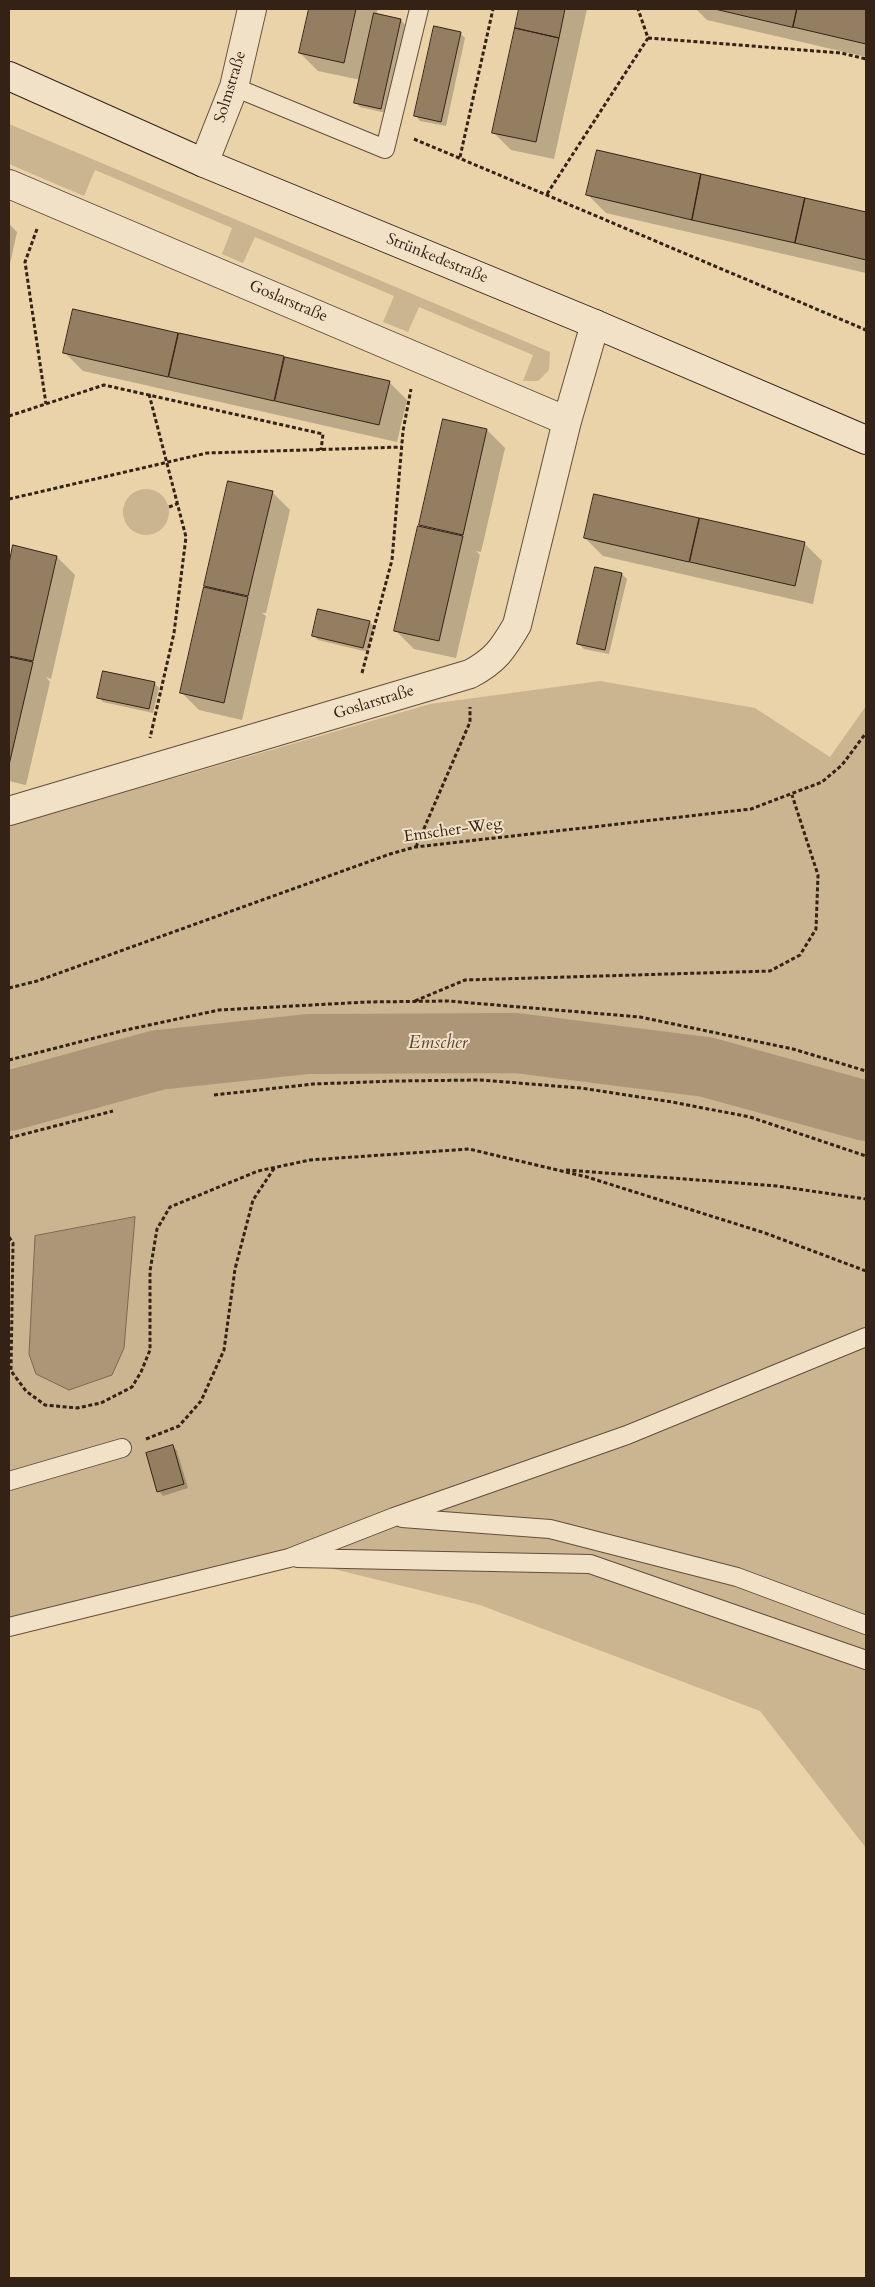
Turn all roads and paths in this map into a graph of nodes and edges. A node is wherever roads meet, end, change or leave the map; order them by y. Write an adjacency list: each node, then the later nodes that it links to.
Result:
1 (252, 9): 8 (street, Solmstraße)
2 (419, 9): 9 (lane)
3 (493, 9): 10 (path)
4 (638, 9): 5 (path)
5 (648, 38): 6 (path); 13 (path)
6 (866, 59)
7 (9, 76): 11 (street, Strünkedestraße)
8 (234, 86): 9 (lane); 11 (street, Solmstraße)
9 (391, 129): 10 (path)
10 (460, 157): 13 (path)
11 (204, 163): 15 (street, Strünkedestraße)
12 (9, 184): 14 (street, Goslarstraße)
13 (547, 194): 16 (path)
14 (48, 200): 17 (street, Goslarstraße); 19 (path)
15 (595, 324): 21 (street, Goslarstraße); 22 (street, Strünkedestraße)
16 (866, 330)
17 (418, 357): 21 (street, Goslarstraße); 23 (path)
18 (149, 394): 19 (path); 24 (path); 25 (path)
19 (46, 404): 20 (path)
20 (9, 416)
21 (567, 420): 29 (street, Goslarstraße)
22 (866, 440)
23 (402, 448): 24 (path); 30 (path)
24 (320, 450): 25 (path)
25 (166, 463): 26 (path); 27 (path)
26 (9, 499)
27 (177, 504): 28 (path); 32 (path)
28 (169, 507)
29 (470, 674): 30 (street, Goslarstraße); 35 (path)
30 (353, 710): 32 (street, Goslarstraße)
31 (866, 733): 33 (path, Emscher-Weg)
32 (142, 772): 34 (street, Goslarstraße)
33 (792, 795): 35 (path, Emscher-Weg); 37 (path)
34 (9, 811)
35 (415, 848): 36 (path, Emscher-Weg)
36 (9, 988)
37 (413, 1002): 38 (path); 39 (path)
38 (9, 1060)
39 (866, 1071)
40 (214, 1095): 43 (path)
41 (113, 1111): 42 (path)
42 (9, 1138)
43 (866, 1156)
44 (275, 1167): 45 (path); 47 (path); 50 (path)
45 (555, 1170): 46 (path); 48 (path)
46 (866, 1199)
47 (9, 1237)
48 (866, 1272)
49 (866, 1337): 52 (lane)
50 (122, 1448): 51 (lane)
51 (9, 1482)
52 (394, 1517): 53 (lane); 54 (lane)
53 (288, 1558): 55 (lane); 56 (lane)
54 (866, 1625)
55 (9, 1627)
56 (866, 1660)

